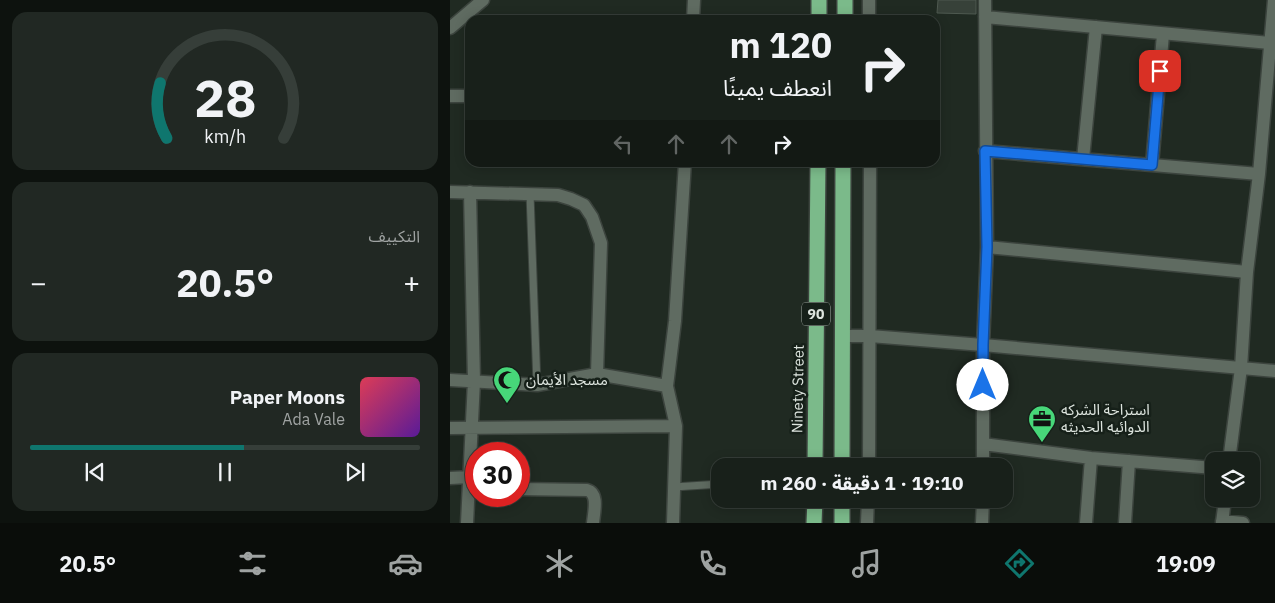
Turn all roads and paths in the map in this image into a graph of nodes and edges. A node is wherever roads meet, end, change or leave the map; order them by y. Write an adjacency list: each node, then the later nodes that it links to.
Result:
1 (694, 0): 8 (street)
2 (819, 0): 9 (highway)
3 (845, 0): 10 (highway)
4 (869, 0): 11 (street)
5 (985, 0): 12 (street)
6 (1274, 0): 16 (street)
7 (474, 3): 13 (street)
8 (693, 15)
9 (819, 15)
10 (845, 15)
11 (870, 15)
12 (985, 18): 14 (street); 19 (street)
13 (450, 28)
14 (1096, 28): 15 (street); 20 (street)
15 (1163, 34): 16 (street); 21 (street)
16 (1270, 43): 26 (street)
17 (450, 96): 18 (street)
18 (465, 96)
19 (985, 151): 20 (street); 30 (street)
20 (1083, 159): 21 (street)
21 (1152, 165): 26 (street)
22 (685, 167): 41 (street)
23 (818, 167): 48 (highway, Ninety Street / 90)
24 (843, 167): 32 (highway, 90)
25 (870, 167): 33 (street)
26 (1259, 174): 31 (street)
27 (450, 192): 28 (street)
28 (470, 192): 29 (street); 39 (street)
29 (530, 194): 37 (street); 40 (lane)
30 (987, 247): 31 (street); 34 (street)
31 (1247, 272): 35 (street)
32 (842, 336): 33 (street); 49 (highway, 90)
33 (870, 336): 34 (street); 50 (street)
34 (983, 345): 35 (street); 46 (street)
35 (1241, 368): 36 (street); 47 (street)
36 (1275, 371)
37 (598, 374): 40 (street); 41 (street)
38 (450, 380): 39 (street)
39 (474, 381): 40 (street); 44 (street)
40 (536, 385)
41 (667, 386): 42 (street)
42 (676, 426): 44 (street); 58 (street)
43 (450, 428): 44 (street)
44 (471, 428): 45 (street)
45 (471, 442)
46 (983, 444): 51 (street); 52 (street)
47 (1230, 452)
48 (815, 458)
49 (842, 458)
50 (869, 458)
51 (983, 458)
52 (1091, 458): 53 (street); 74 (street)
53 (1129, 461): 54 (street); 75 (street)
54 (1205, 467)
55 (450, 478): 56 (street)
56 (465, 482)
57 (711, 485): 58 (lane)
58 (674, 487): 69 (street)
59 (530, 489): 68 (street)
60 (469, 507): 67 (street)
61 (1224, 507): 66 (street)
62 (814, 508): 70 (highway)
63 (842, 508): 71 (highway)
64 (868, 508): 72 (street)
65 (983, 508): 73 (street)
66 (1222, 522): 76 (street)
67 (467, 523)
68 (593, 523)
69 (673, 523)
70 (814, 523)
71 (842, 523)
72 (868, 523)
73 (982, 523)
74 (1086, 523)
75 (1125, 523)
76 (1243, 523)

